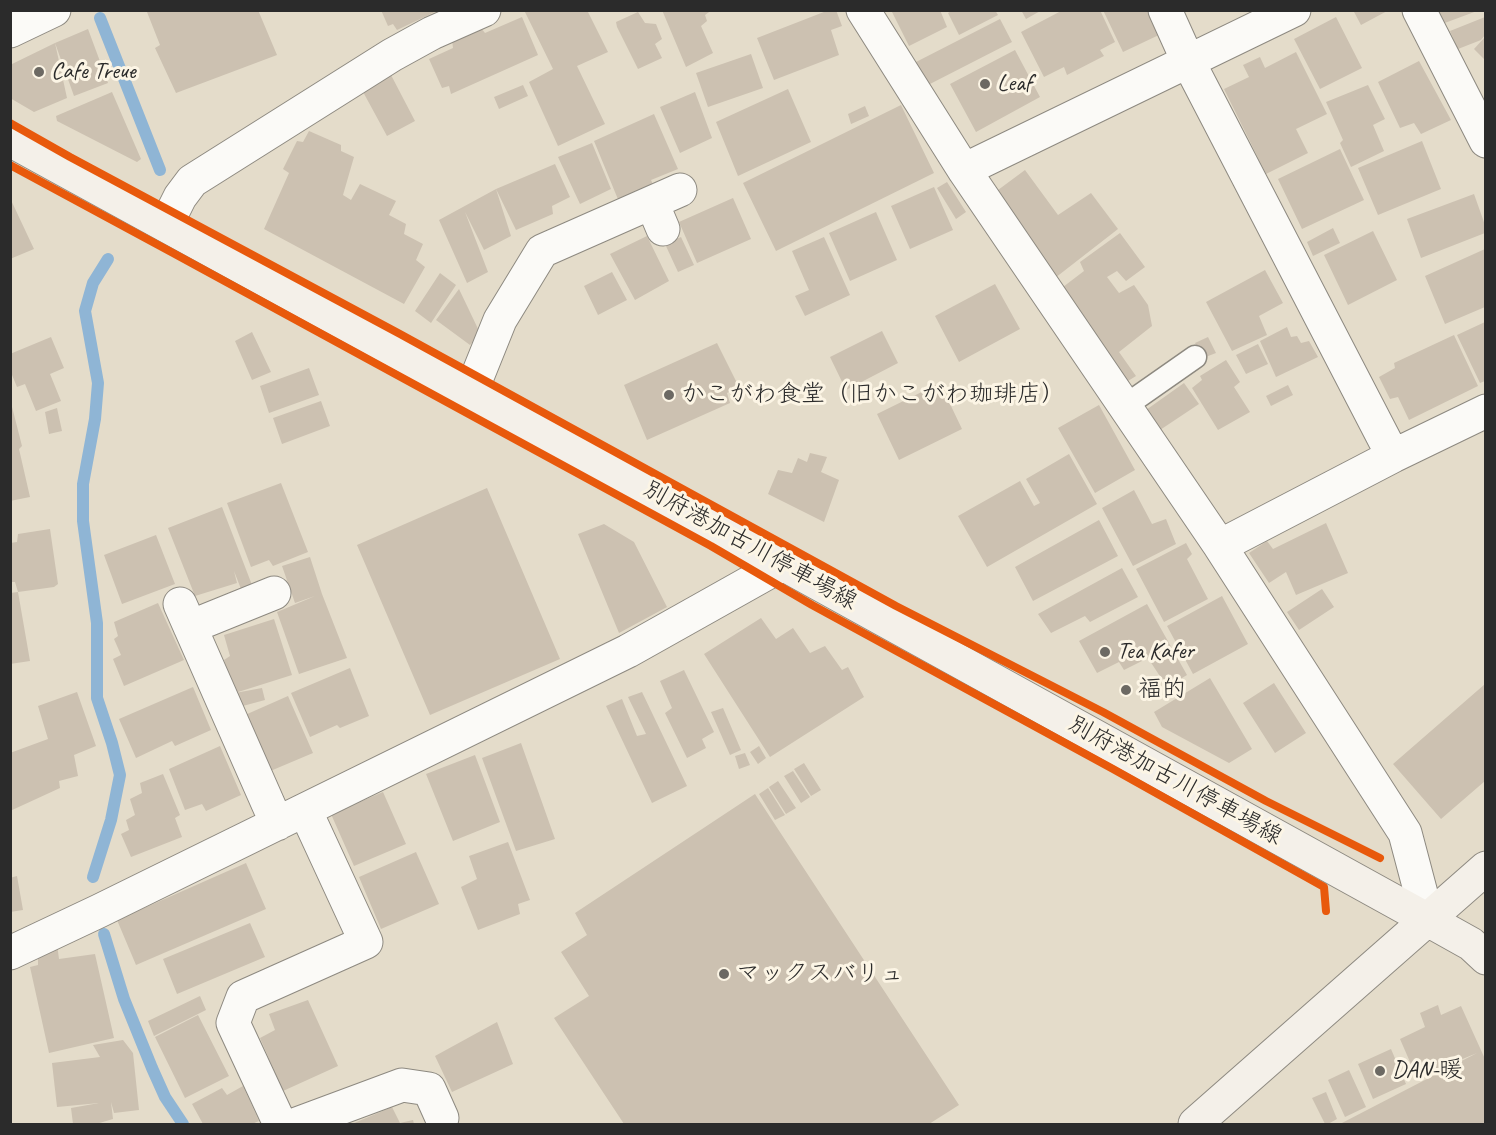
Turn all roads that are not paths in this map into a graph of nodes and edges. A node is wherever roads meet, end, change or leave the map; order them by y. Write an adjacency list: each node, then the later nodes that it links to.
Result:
1 (54, 10): 7 (street)
2 (484, 10): 13 (street)
3 (863, 10): 11 (street)
4 (1165, 10): 8 (street)
5 (1294, 10): 8 (street)
6 (1419, 10): 10 (street)
7 (10, 32)
8 (1188, 61): 11 (street); 18 (street)
9 (10, 141): 13 (main road, 別府港加古川停車場線)
10 (1485, 141)
11 (964, 170): 16 (street)
12 (665, 207): 15 (street)
13 (166, 225): 15 (main road, 別府港加古川停車場線)
14 (1195, 357): 16 (lane)
15 (471, 392): 20 (main road, 別府港加古川停車場線)
16 (1125, 406): 19 (street)
17 (1485, 411): 18 (street)
18 (1393, 456): 19 (street)
19 (1220, 546): 24 (street)
20 (783, 564): 22 (street); 24 (main road, 別府港加古川停車場線)
21 (274, 593): 22 (street)
22 (291, 817): 25 (street); 28 (street)
23 (1485, 868): 24 (main road)
24 (1428, 920): 26 (main road, 別府港加古川停車場線); 30 (main road)
25 (10, 953)
26 (1485, 958)
27 (442, 1118): 29 (street)
28 (280, 1125)
29 (297, 1125)
30 (1195, 1125)

